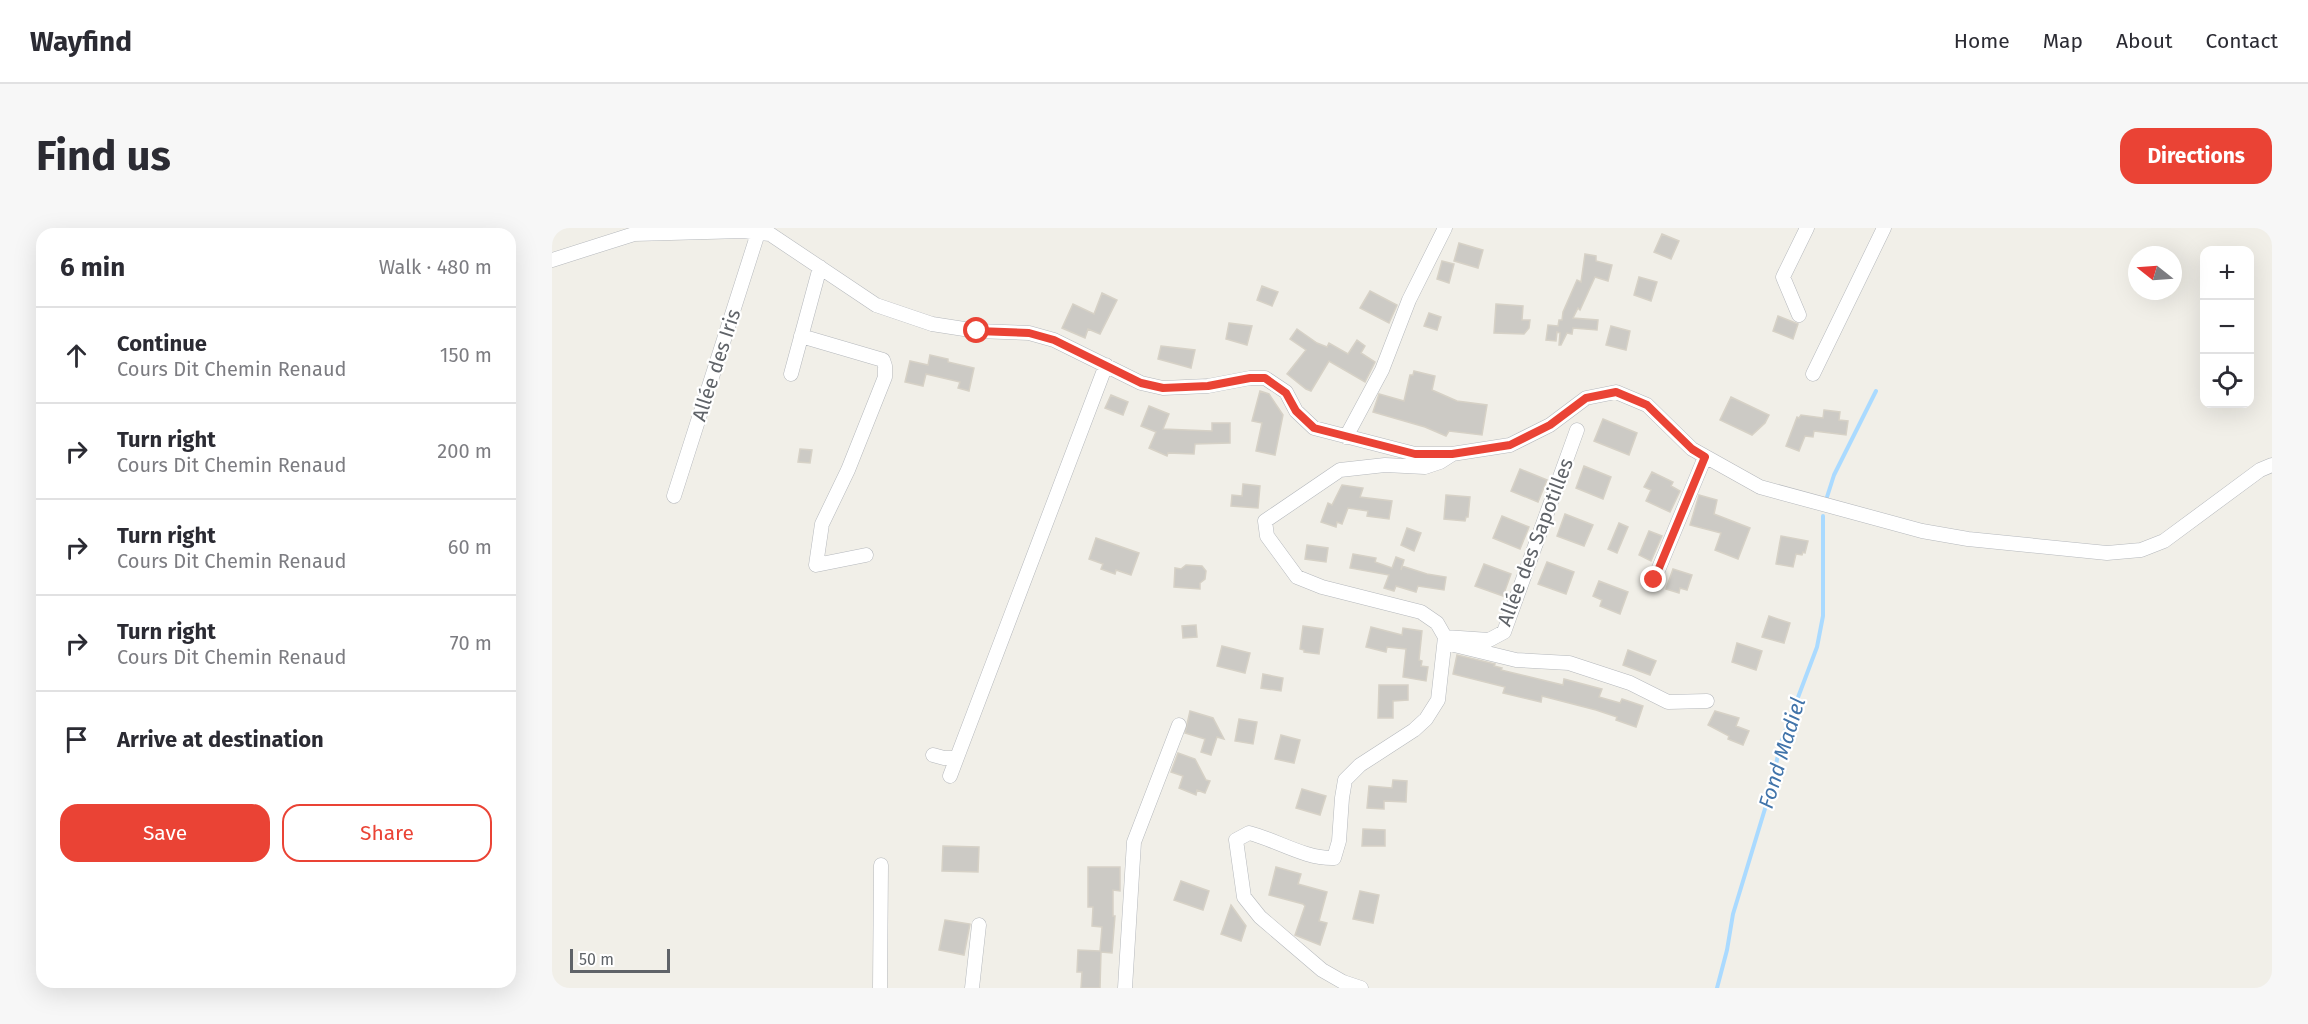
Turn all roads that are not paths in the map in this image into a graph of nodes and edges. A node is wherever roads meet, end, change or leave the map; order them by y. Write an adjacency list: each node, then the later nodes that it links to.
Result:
1 (1445, 228): 13 (street)
2 (1807, 228): 7 (street)
3 (1884, 228): 11 (street)
4 (758, 233): 5 (street); 6 (street); 17 (street, Allée des Iris)
5 (552, 260)
6 (820, 267): 8 (street); 9 (street)
7 (1799, 315)
8 (801, 336): 10 (street); 18 (street)
9 (1106, 365): 13 (street); 24 (street)
10 (791, 374)
11 (1813, 374)
12 (1577, 430): 20 (street, Allée des Sapotilles)
13 (1346, 437): 14 (street)
14 (1452, 454): 15 (street); 20 (street)
15 (1705, 457): 16 (street); 19 (street)
16 (2272, 465)
17 (674, 496)
18 (866, 555)
19 (1654, 580)
20 (1445, 640): 21 (street); 31 (street)
21 (1707, 701)
22 (1179, 725): 30 (street)
23 (933, 755): 24 (street)
24 (956, 758): 25 (street)
25 (950, 776)
26 (882, 865): 28 (street)
27 (979, 925): 29 (street)
28 (879, 988)
29 (972, 988)
30 (1125, 988)
31 (1361, 988)

